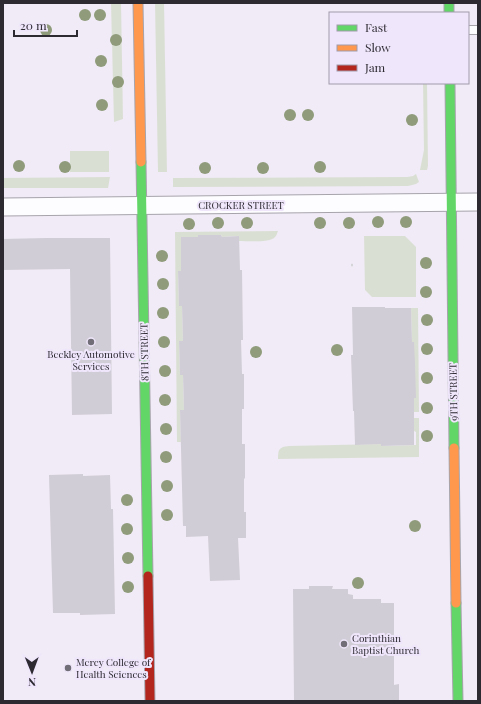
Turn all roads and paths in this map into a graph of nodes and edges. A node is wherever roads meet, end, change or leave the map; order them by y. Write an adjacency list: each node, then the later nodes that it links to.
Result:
1 (138, 3): 5 (street, 8TH STREET)
2 (450, 84): 4 (street, 9TH STREET)
3 (478, 202): 4 (street, CROCKER STREET)
4 (451, 203): 5 (street, CROCKER STREET); 10 (street, 9TH STREET)
5 (141, 206): 6 (street, CROCKER STREET); 9 (street, 8TH STREET)
6 (3, 207)
7 (351, 265): 8 (path)
8 (355, 265)
9 (150, 701)
10 (458, 701)

